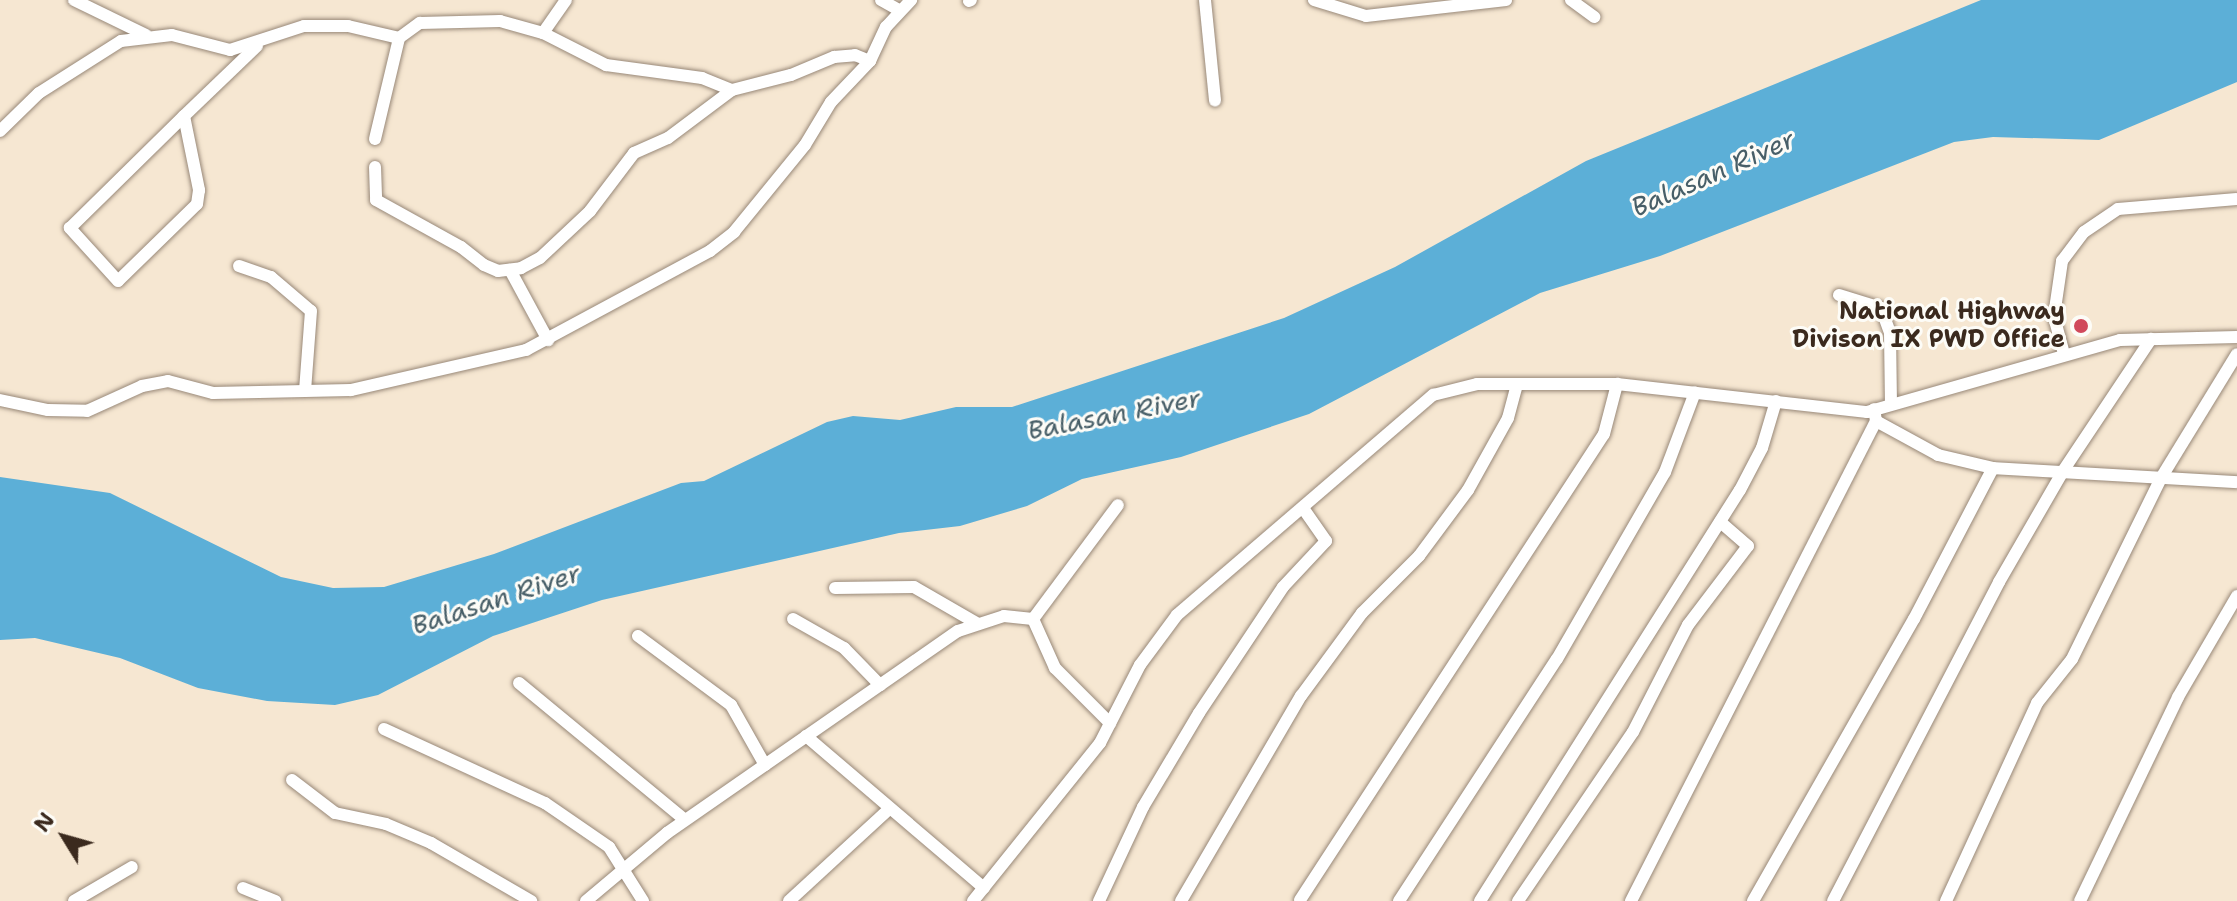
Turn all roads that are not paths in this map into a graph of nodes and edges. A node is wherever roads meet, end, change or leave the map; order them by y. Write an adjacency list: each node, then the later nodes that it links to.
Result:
1 (74, 0): 12 (street)
2 (566, 0): 11 (street)
3 (881, 0): 9 (street)
4 (911, 0): 9 (street)
5 (1205, 0): 17 (street)
6 (1314, 0): 7 (street)
7 (1506, 0)
8 (1571, 0): 10 (street)
9 (899, 10): 15 (street)
10 (1594, 17)
11 (543, 33): 13 (street); 16 (street)
12 (146, 35): 14 (street); 19 (street)
13 (399, 38): 14 (street); 20 (street)
14 (262, 41): 18 (street)
15 (870, 61): 16 (street); 28 (street)
16 (732, 90): 24 (street)
17 (1215, 101)
18 (184, 116): 18 (street)
19 (0, 131)
20 (375, 139)
21 (375, 167): 24 (street)
22 (2237, 199): 29 (street)
23 (239, 266): 33 (street)
24 (510, 270): 28 (street)
25 (1839, 295): 37 (street)
26 (2237, 337): 27 (street)
27 (2151, 339): 29 (street); 40 (street)
28 (548, 340): 33 (street)
29 (2064, 354): 37 (street)
30 (2237, 354): 41 (street)
31 (1517, 384): 32 (street); 44 (street); 74 (street)
32 (1617, 384): 34 (street); 66 (street)
33 (305, 391): 35 (street)
34 (1695, 392): 36 (street); 75 (street)
35 (0, 400)
36 (1776, 401): 38 (street); 45 (street)
37 (1891, 404): 38 (street)
38 (1875, 415): 39 (street); 78 (street)
39 (1993, 468): 40 (street); 79 (street)
40 (2063, 471): 41 (street); 80 (street)
41 (2161, 478): 42 (street); 81 (street)
42 (2237, 482)
43 (1118, 505): 49 (street)
44 (1303, 508): 54 (street); 73 (street)
45 (1720, 522): 76 (street); 77 (street)
46 (835, 588): 50 (street)
47 (2237, 596): 82 (street)
48 (793, 619): 53 (street)
49 (1033, 619): 50 (street); 54 (street)
50 (978, 624): 53 (street)
51 (638, 636): 57 (street)
52 (519, 683): 60 (street)
53 (880, 685): 56 (street)
54 (1110, 723): 64 (street)
55 (384, 729): 62 (street)
56 (806, 736): 57 (street); 59 (street)
57 (765, 765): 60 (street)
58 (292, 780): 68 (street)
59 (888, 810): 64 (street); 71 (street)
60 (685, 820): 62 (street)
61 (132, 867): 65 (street)
62 (625, 868): 69 (street); 70 (street)
63 (243, 888): 67 (street)
64 (984, 888): 72 (street)
65 (82, 900)
66 (1300, 900)
67 (276, 901)
68 (531, 901)
69 (586, 901)
70 (643, 901)
71 (789, 901)
72 (973, 901)
73 (1099, 901)
74 (1181, 901)
75 (1399, 901)
76 (1480, 901)
77 (1518, 901)
78 (1631, 901)
79 (1753, 901)
80 (1833, 901)
81 (1946, 901)
82 (2080, 901)

